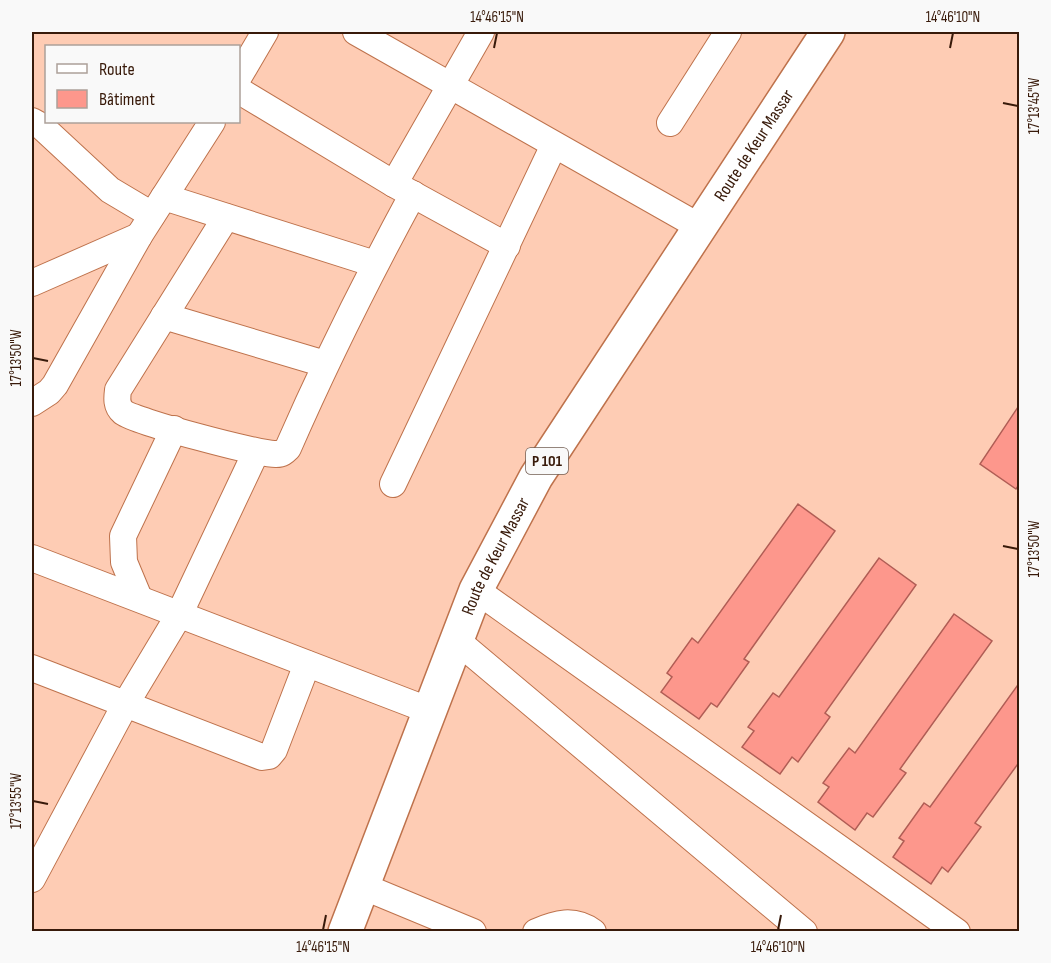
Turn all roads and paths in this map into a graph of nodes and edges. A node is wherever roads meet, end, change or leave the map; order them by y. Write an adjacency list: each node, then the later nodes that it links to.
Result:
1 (265, 32): 6 (street)
2 (356, 32): 7 (street)
3 (481, 32): 7 (street)
4 (728, 32): 11 (street)
5 (822, 34): 16 (main road, Route de Keur Massar / P 101)
6 (240, 75)
7 (450, 85): 12 (street); 13 (street)
8 (240, 91): 13 (street)
9 (32, 121): 14 (street)
10 (211, 123): 14 (street)
11 (670, 123)
12 (554, 145): 16 (street); 17 (street)
13 (404, 189): 17 (street); 18 (street)
14 (152, 216): 15 (street); 19 (street); 22 (street)
15 (226, 217): 18 (street); 20 (street)
16 (700, 227): 27 (main road, Route de Keur Massar / P 101)
17 (507, 246): 25 (street)
18 (375, 264): 21 (street)
19 (32, 283)
20 (164, 316): 21 (street); 23 (street)
21 (325, 364): 24 (street)
22 (32, 403)
23 (174, 429): 24 (street); 28 (street)
24 (256, 452): 29 (street)
25 (393, 484)
26 (32, 558): 28 (street)
27 (476, 590): 30 (main road, Route de Keur Massar / P 101); 42 (street)
28 (139, 598): 29 (street)
29 (179, 615): 31 (street); 33 (street)
30 (455, 639): 34 (main road, Route de Keur Massar / P 101); 41 (street)
31 (307, 664): 33 (street); 34 (street)
32 (32, 668): 33 (street)
33 (125, 705): 35 (street)
34 (429, 710): 36 (main road, Route de Keur Massar / P 101)
35 (32, 879)
36 (362, 886): 37 (main road, Route de Keur Massar / P 101); 38 (street)
37 (345, 932)
38 (473, 932)
39 (536, 932): 40 (street)
40 (593, 932)
41 (804, 932)
42 (957, 932)

